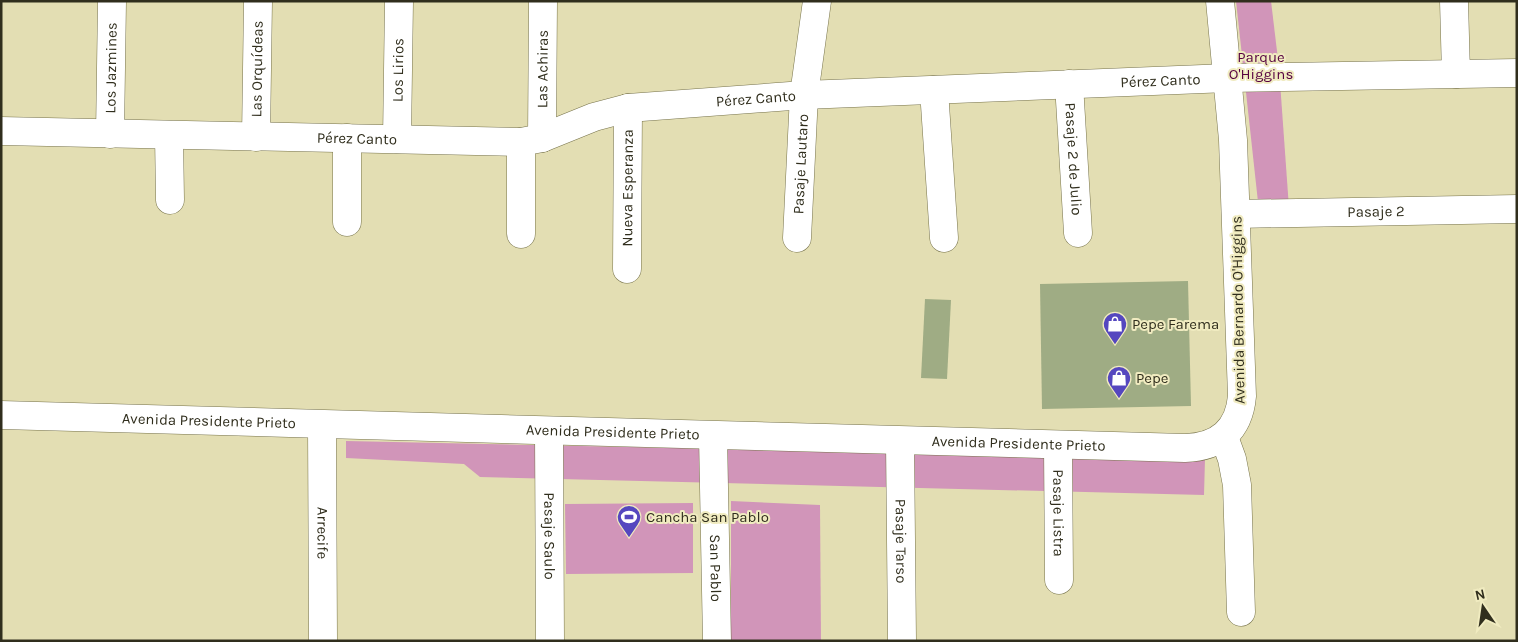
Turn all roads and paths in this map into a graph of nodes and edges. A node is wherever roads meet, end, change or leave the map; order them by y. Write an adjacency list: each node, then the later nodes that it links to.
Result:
1 (112, 1): 16 (street, Los Jazmines)
2 (258, 1): 18 (street, Las Orquídeas)
3 (399, 1): 20 (street, Los Lirios)
4 (543, 1): 21 (street, Las Achiras)
5 (817, 1): 13 (street, Pasaje Lautaro)
6 (1220, 1): 10 (street, Avenida Bernardo O'Higgins)
7 (1454, 1): 9 (street)
8 (1517, 73): 9 (street, Pérez Canto)
9 (1456, 74): 10 (street, Pérez Canto)
10 (1228, 78): 11 (street, Pérez Canto); 24 (street, Avenida Bernardo O'Higgins)
11 (1070, 84): 12 (street, Pérez Canto); 26 (street, Pasaje 2 de Julio)
12 (934, 90): 13 (street, Pérez Canto); 29 (street)
13 (804, 95): 14 (street, Pérez Canto); 28 (street, Pasaje Lautaro)
14 (628, 108): 21 (street, Pérez Canto); 30 (street, Nueva Esperanza)
15 (1, 132): 16 (street, Pérez Canto)
16 (110, 134): 17 (street, Pérez Canto)
17 (169, 135): 18 (street, Pérez Canto); 22 (street)
18 (256, 137): 19 (street, Pérez Canto)
19 (347, 138): 20 (street, Pérez Canto); 25 (street)
20 (397, 140): 21 (street, Pérez Canto)
21 (531, 140): 27 (street, Las Achiras)
22 (170, 200)
23 (1517, 209): 24 (street, Pasaje 2)
24 (1236, 214): 35 (street, Avenida Bernardo O'Higgins)
25 (347, 222)
26 (1078, 233)
27 (521, 234)
28 (797, 238)
29 (944, 238)
30 (627, 269)
31 (1, 415): 32 (street, Avenida Presidente Prieto)
32 (322, 425): 33 (street, Avenida Presidente Prieto); 41 (street, Arrecife)
33 (549, 431): 34 (street, Avenida Presidente Prieto); 42 (street, Pasaje Saulo)
34 (713, 436): 36 (street, Avenida Presidente Prieto); 43 (street, San Pablo)
35 (1224, 436): 37 (street, Avenida Presidente Prieto); 39 (street)
36 (900, 441): 37 (street, Avenida Presidente Prieto); 40 (street, Pasaje Tarso)
37 (1058, 445): 38 (street, Pasaje Listra)
38 (1059, 580)
39 (1241, 612)
40 (902, 640)
41 (323, 641)
42 (550, 641)
43 (717, 641)

